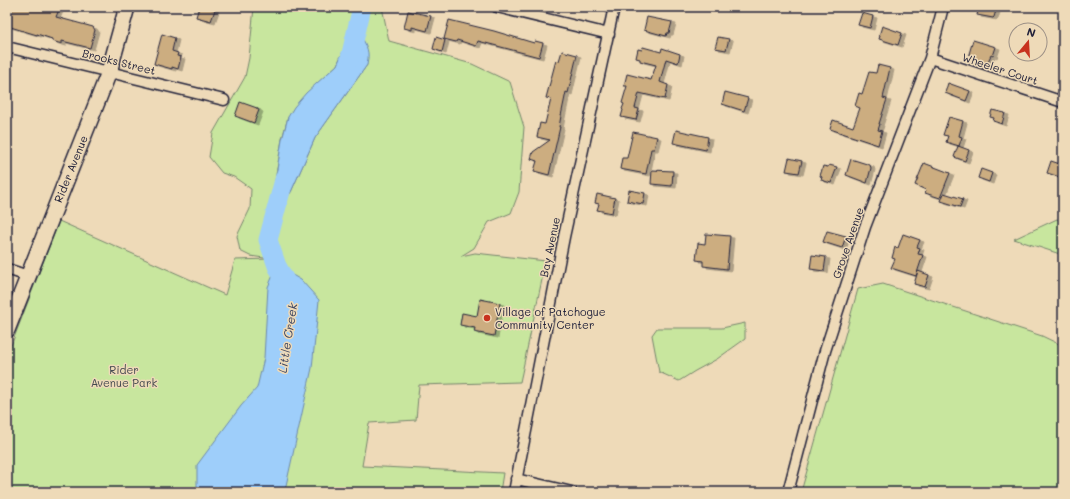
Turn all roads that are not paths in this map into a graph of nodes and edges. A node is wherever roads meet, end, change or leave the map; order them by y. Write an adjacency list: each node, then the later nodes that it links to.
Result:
1 (127, 7): 8 (street, Rider Avenue)
2 (497, 7): 5 (street)
3 (614, 7): 5 (street, Bay Avenue)
4 (943, 7): 7 (street, Grove Avenue)
5 (609, 34): 14 (street, Bay Avenue)
6 (7, 47): 8 (street, Brooks Street)
7 (930, 58): 10 (street, Wheeler Court); 17 (street, Grove Avenue)
8 (109, 72): 9 (street, Brooks Street); 12 (street, Rider Avenue)
9 (224, 100)
10 (1063, 102)
11 (7, 269): 12 (street)
12 (28, 276): 13 (street, Rider Avenue)
13 (7, 330)
14 (516, 479): 15 (street, Bay Avenue); 16 (street)
15 (514, 492)
16 (572, 492)
17 (788, 492)

